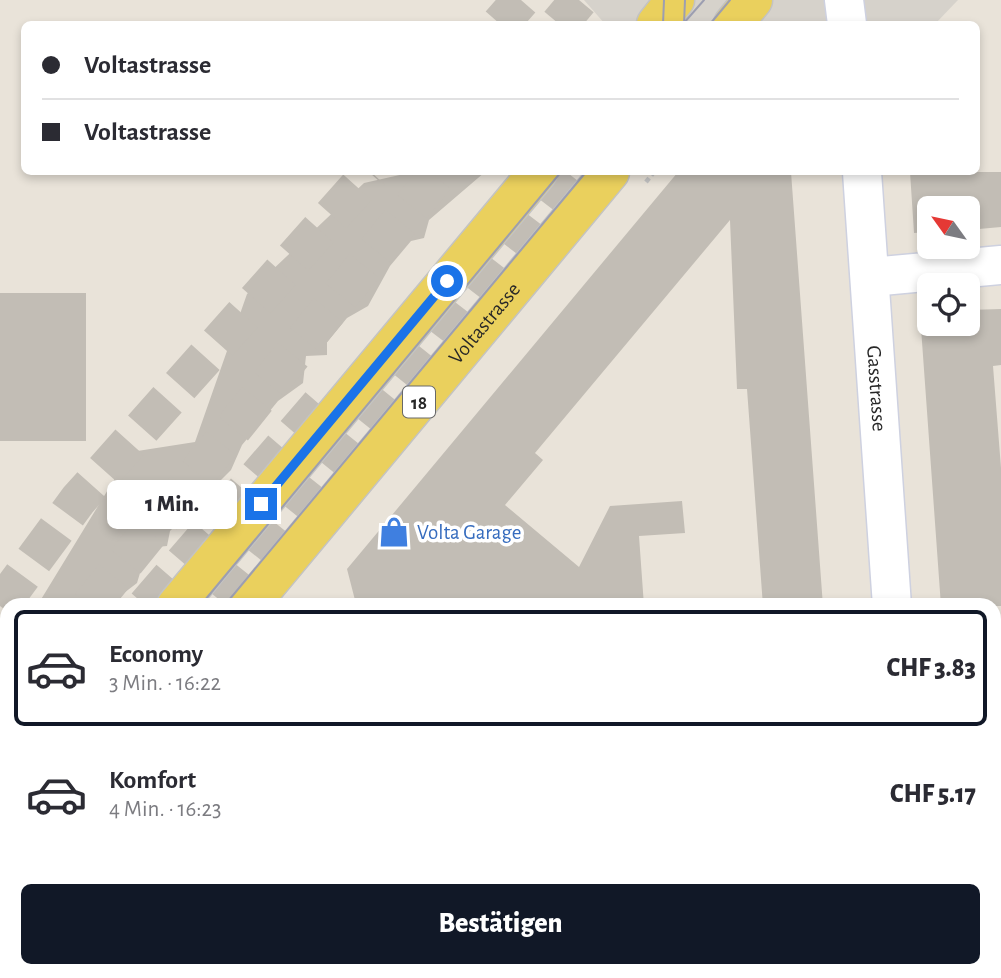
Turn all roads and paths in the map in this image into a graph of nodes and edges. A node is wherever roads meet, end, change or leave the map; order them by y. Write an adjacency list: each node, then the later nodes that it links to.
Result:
1 (675, 0): 4 (main road)
2 (753, 0): 5 (main road)
3 (844, 0): 6 (street)
4 (658, 21)
5 (736, 21)
6 (847, 21)
7 (535, 175): 12 (main road)
8 (608, 175): 13 (main road, Voltastrasse / 18)
9 (862, 175): 11 (street, Gasstrasse)
10 (1001, 265): 11 (street)
11 (871, 277): 14 (street, Gasstrasse)
12 (183, 598)
13 (256, 598)
14 (891, 598)

